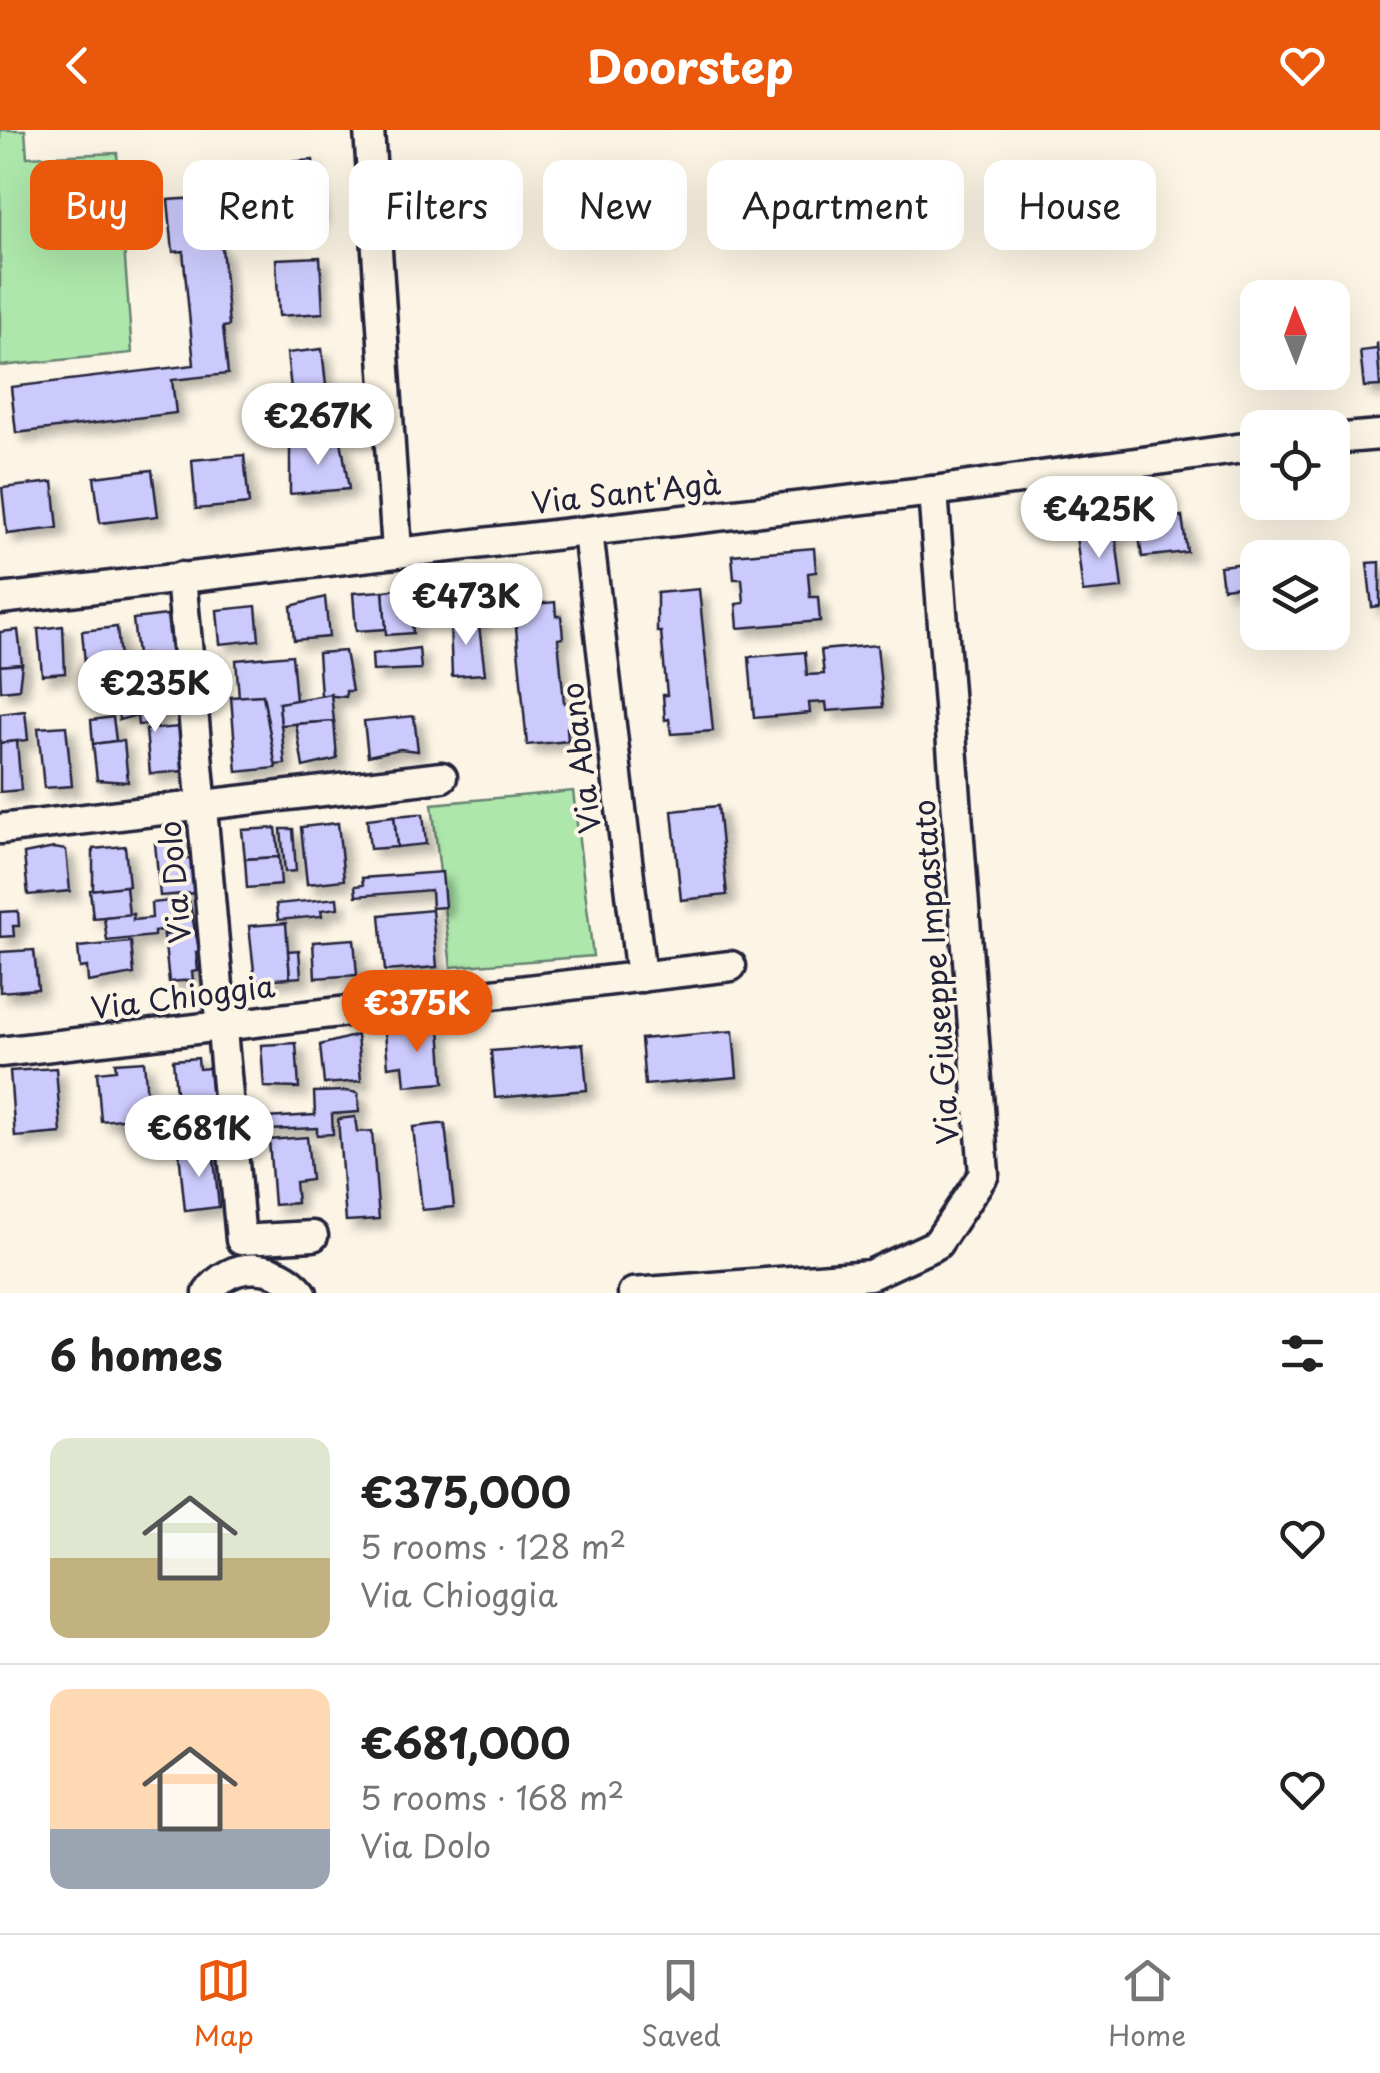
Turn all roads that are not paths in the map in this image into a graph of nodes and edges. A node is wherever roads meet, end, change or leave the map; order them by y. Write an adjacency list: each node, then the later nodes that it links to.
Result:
1 (369, 130): 7 (street)
2 (1380, 434): 3 (street)
3 (1350, 437)
4 (1240, 448): 5 (street, Via Sant'Agà)
5 (932, 491): 6 (street, Via Sant'Agà); 21 (street, Via Giuseppe Impastato)
6 (588, 532): 7 (street, Via Sant'Agà); 14 (street, Via Abano)
7 (397, 551): 8 (street, Via Sant'Agà)
8 (181, 578): 9 (street, Via Sant'Agà); 11 (street, Via Dolo)
9 (0, 599)
10 (442, 778): 11 (street)
11 (202, 804): 12 (street); 15 (street, Via Dolo)
12 (0, 828)
13 (732, 966): 14 (street, Via Chioggia)
14 (641, 977): 15 (street, Via Chioggia)
15 (222, 1026): 16 (street, Via Chioggia); 18 (street, Via Dolo)
16 (0, 1052)
17 (313, 1236): 18 (street)
18 (244, 1254): 19 (street); 20 (street)
19 (303, 1292)
20 (208, 1293)
21 (634, 1293)

